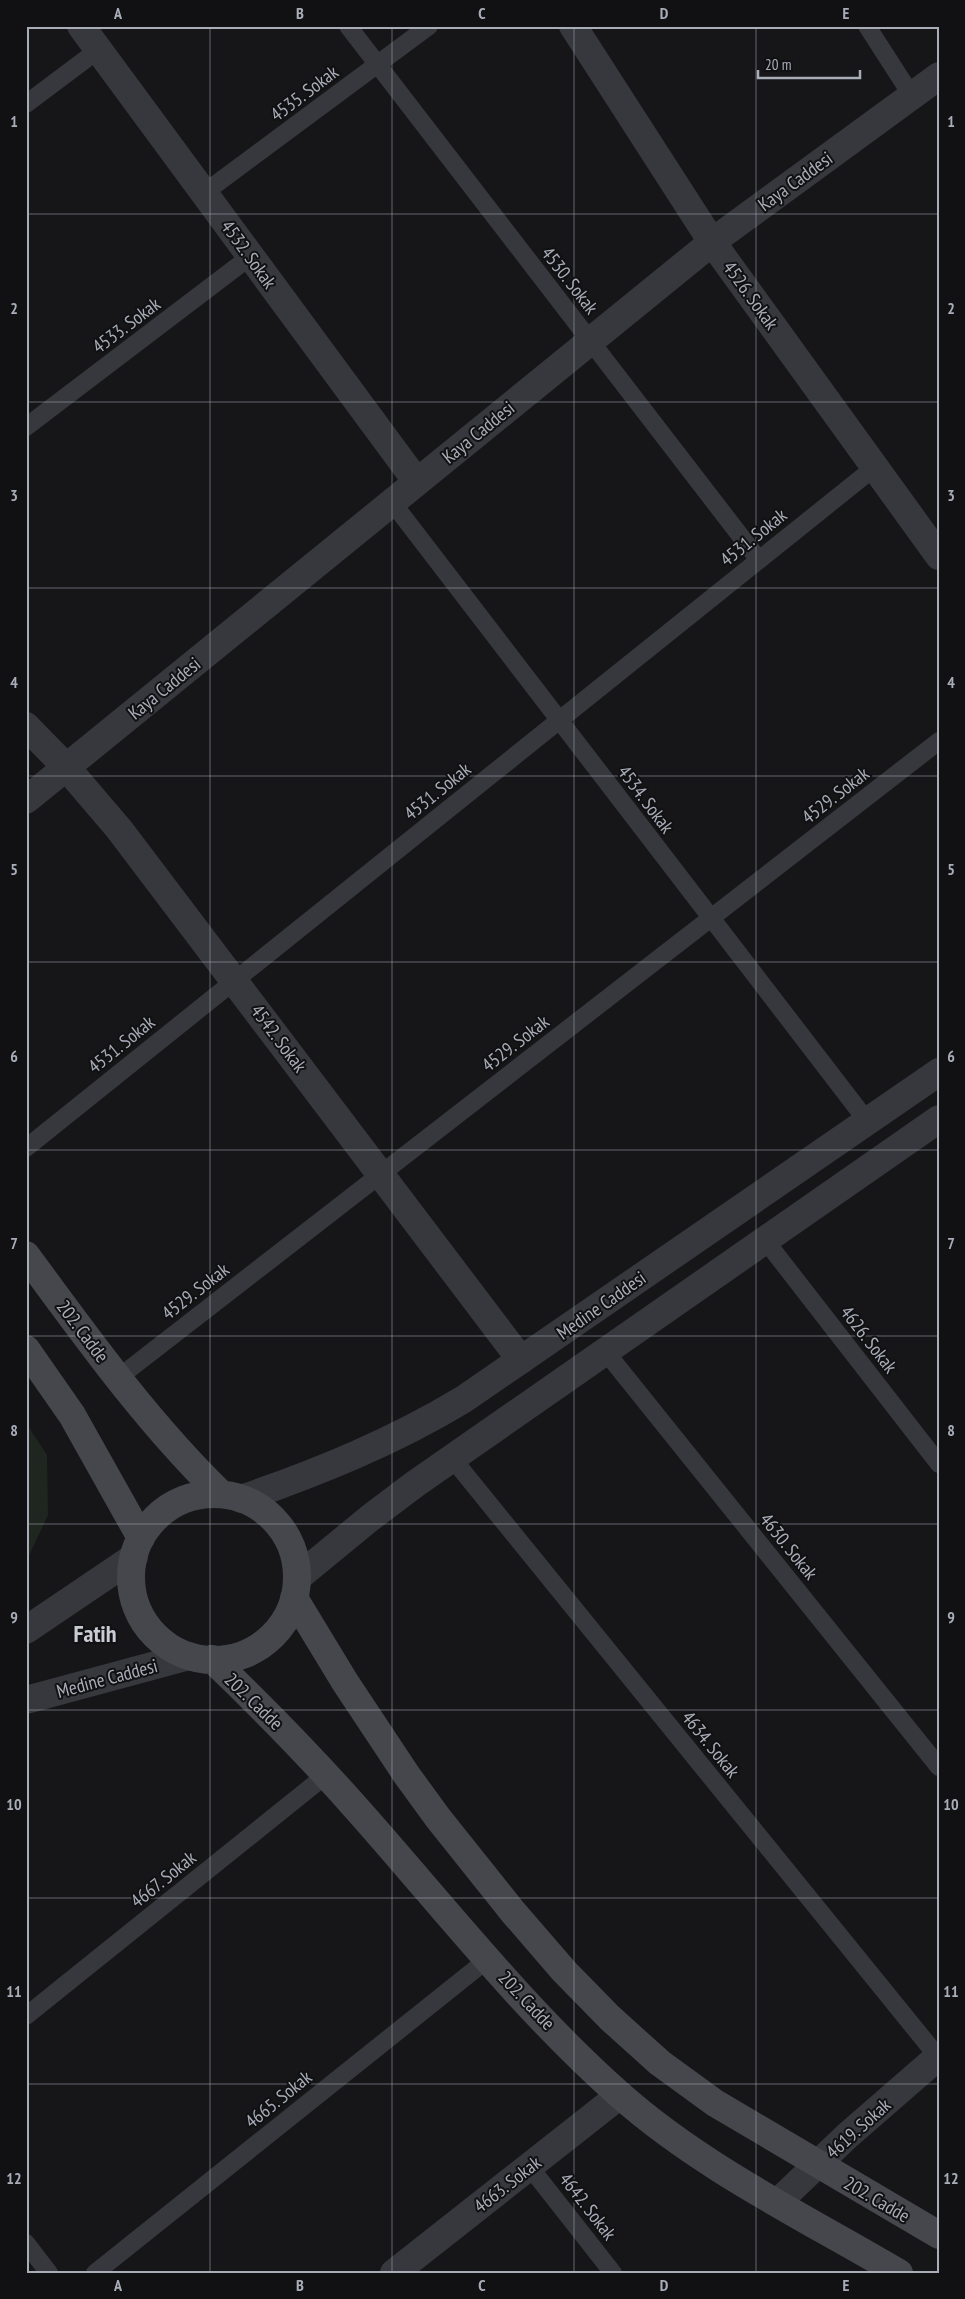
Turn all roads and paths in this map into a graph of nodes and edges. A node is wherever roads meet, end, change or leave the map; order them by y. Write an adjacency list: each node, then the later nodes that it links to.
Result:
1 (81, 26): 6 (street, 4532. Sokak)
2 (348, 26): 7 (lane, 4530. Sokak)
3 (429, 26): 7 (lane, 4535. Sokak)
4 (573, 26): 12 (street, 4526. Sokak)
5 (867, 26): 9 (lane)
6 (98, 50): 10 (lane); 11 (street, 4532. Sokak)
7 (377, 65): 11 (lane, 4535. Sokak); 14 (lane, 4530. Sokak)
8 (939, 76): 9 (street, Kaya Caddesi)
9 (912, 96): 12 (street, Kaya Caddesi)
10 (26, 104)
11 (204, 193): 13 (street, 4532. Sokak)
12 (712, 242): 14 (street, Kaya Caddesi); 16 (street, 4526. Sokak)
13 (251, 256): 15 (lane, 4533. Sokak); 17 (street, 4532. Sokak)
14 (590, 341): 17 (street, Kaya Caddesi); 20 (lane, 4530. Sokak)
15 (26, 427)
16 (875, 467): 19 (street, 4526. Sokak); 20 (lane, 4531. Sokak)
17 (417, 482): 18 (street, Kaya Caddesi)
18 (392, 502): 21 (lane, 4534. Sokak); 24 (street, Kaya Caddesi)
19 (939, 556)
20 (759, 560): 21 (lane, 4531. Sokak)
21 (559, 720): 26 (lane, 4534. Sokak); 27 (lane, 4531. Sokak)
22 (26, 726): 24 (street, 4542. Sokak)
23 (939, 741): 26 (lane, 4529. Sokak)
24 (66, 767): 25 (street, Kaya Caddesi); 27 (street, 4542. Sokak)
25 (26, 800)
26 (711, 918): 30 (lane, 4534. Sokak); 32 (lane, 4529. Sokak)
27 (236, 980): 31 (lane, 4531. Sokak); 32 (street, 4542. Sokak)
28 (939, 1072): 30 (street, Medine Caddesi)
29 (939, 1119): 33 (street)
30 (867, 1121): 37 (street, Medine Caddesi)
31 (26, 1148)
32 (381, 1174): 37 (street, 4542. Sokak); 38 (lane, 4529. Sokak)
33 (765, 1240): 36 (street); 40 (lane, 4626. Sokak)
34 (26, 1255): 38 (main road, 202. Cadde)
35 (26, 1349): 42 (main road)
36 (606, 1351): 39 (street); 47 (lane, 4630. Sokak)
37 (521, 1360): 41 (street, Medine Caddesi)
38 (118, 1378): 41 (main road, 202. Cadde)
39 (452, 1458): 43 (street); 51 (lane, 4634. Sokak)
40 (939, 1464)
41 (231, 1496): 42 (main road); 43 (main road)
42 (137, 1548): 44 (street); 45 (main road)
43 (296, 1588): 45 (main road); 53 (main road, 202. Cadde)
44 (26, 1630)
45 (200, 1658): 46 (street, Medine Caddesi); 48 (main road, 202. Cadde)
46 (26, 1700)
47 (939, 1767)
48 (326, 1775): 49 (main road, 202. Cadde); 50 (lane, 4667. Sokak)
49 (488, 1959): 52 (main road, 202. Cadde); 60 (lane, 4665. Sokak)
50 (26, 2016)
51 (939, 2056): 53 (street, 4619. Sokak)
52 (620, 2095): 54 (street, 4663. Sokak); 55 (main road, 202. Cadde)
53 (818, 2164): 55 (street, 4619. Sokak); 56 (main road, 202. Cadde)
54 (529, 2166): 61 (street, 4663. Sokak); 62 (lane, 4642. Sokak)
55 (778, 2202): 58 (main road, 202. Cadde)
56 (939, 2234)
57 (26, 2244): 59 (lane)
58 (886, 2270)
59 (48, 2273)
60 (95, 2273)
61 (395, 2273)
62 (613, 2273)

